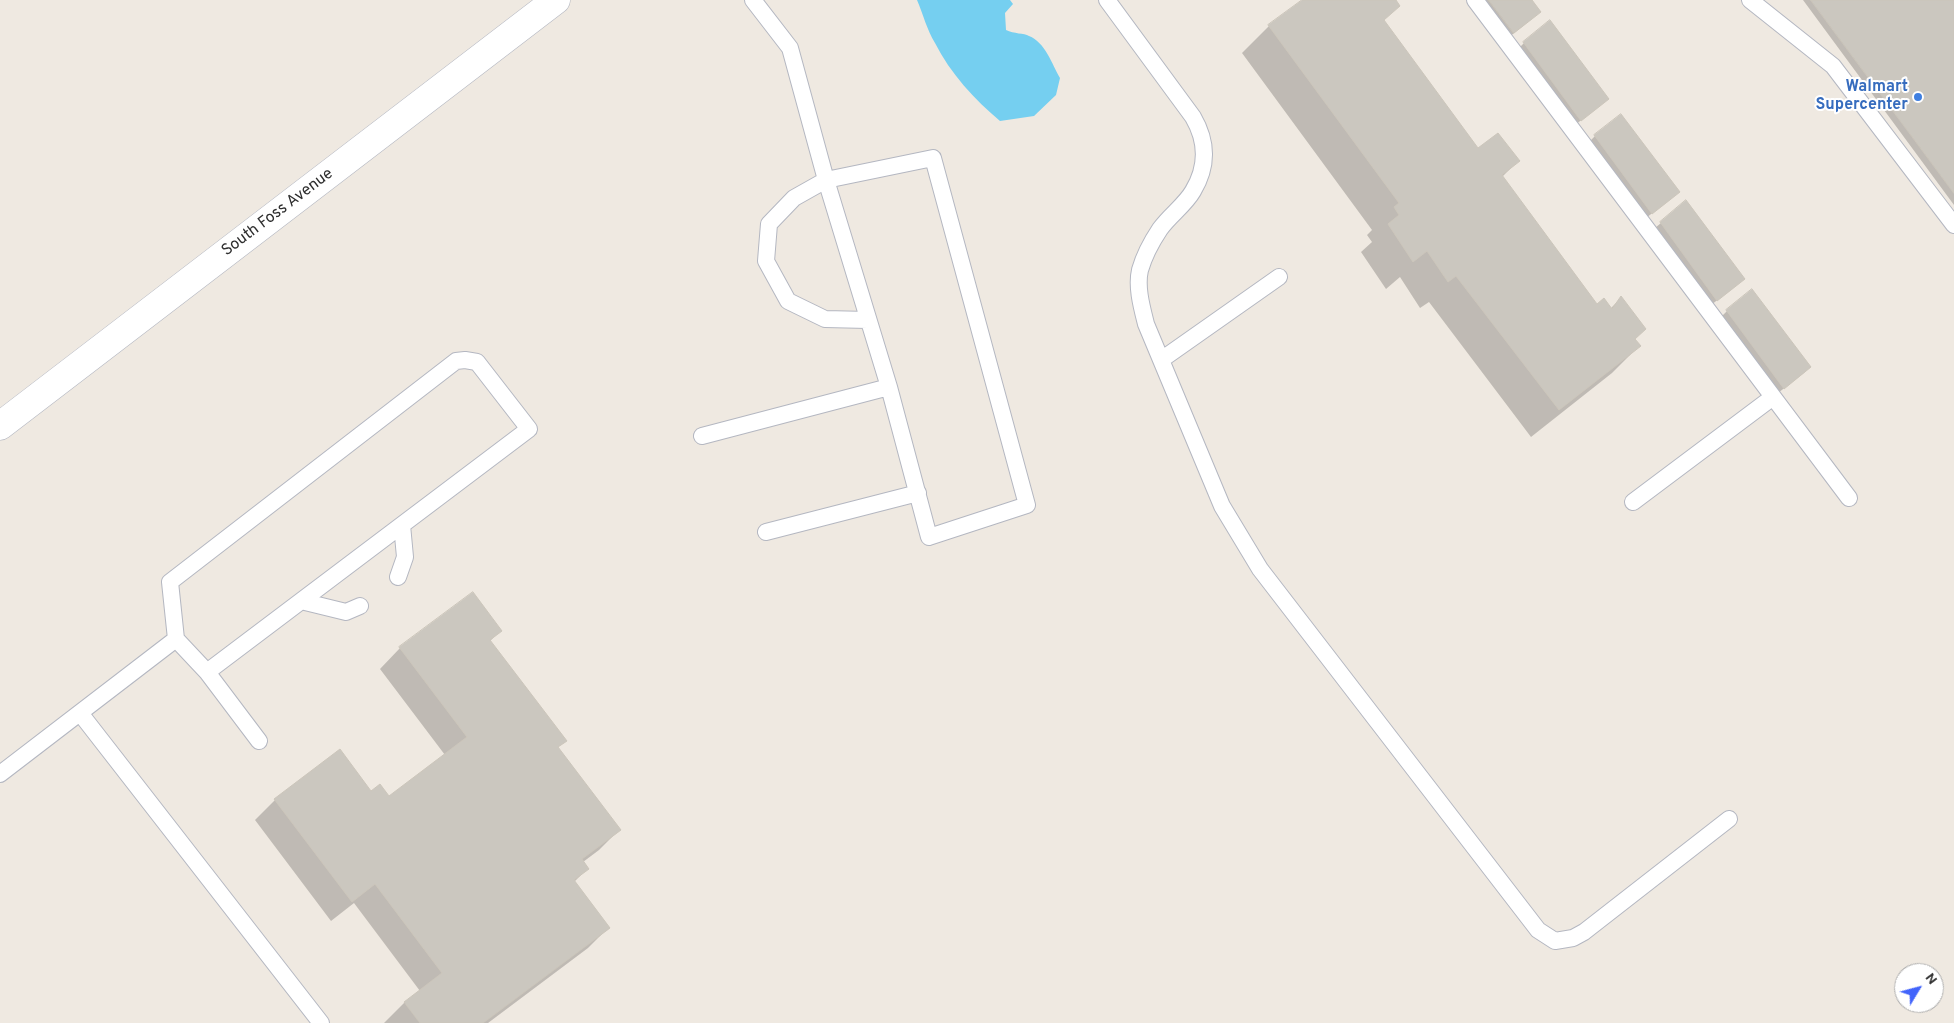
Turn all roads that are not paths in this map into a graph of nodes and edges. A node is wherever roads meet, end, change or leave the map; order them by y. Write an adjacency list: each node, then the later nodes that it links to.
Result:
1 (556, 0): 13 (street, South Foss Avenue)
2 (753, 0): 6 (lane)
3 (1107, 0): 10 (lane)
4 (1474, 0): 12 (lane)
5 (1750, 0): 7 (lane)
6 (826, 180): 9 (lane); 9 (lane); 15 (lane)
7 (1954, 225)
8 (1279, 277): 10 (lane)
9 (868, 320): 11 (lane)
10 (1161, 360): 28 (lane)
11 (888, 387): 14 (lane); 15 (lane)
12 (1774, 397): 16 (lane); 17 (lane)
13 (0, 426)
14 (702, 436)
15 (918, 493): 19 (lane)
16 (1849, 498)
17 (1633, 502)
18 (402, 525): 20 (lane); 21 (lane); 23 (lane)
19 (766, 532)
20 (398, 577)
21 (301, 601): 22 (lane); 24 (lane)
22 (360, 606)
23 (176, 639): 24 (lane); 25 (lane)
24 (207, 672): 26 (lane)
25 (80, 713): 27 (lane); 29 (lane)
26 (259, 741)
27 (0, 774)
28 (1729, 819)
29 (321, 1023)

